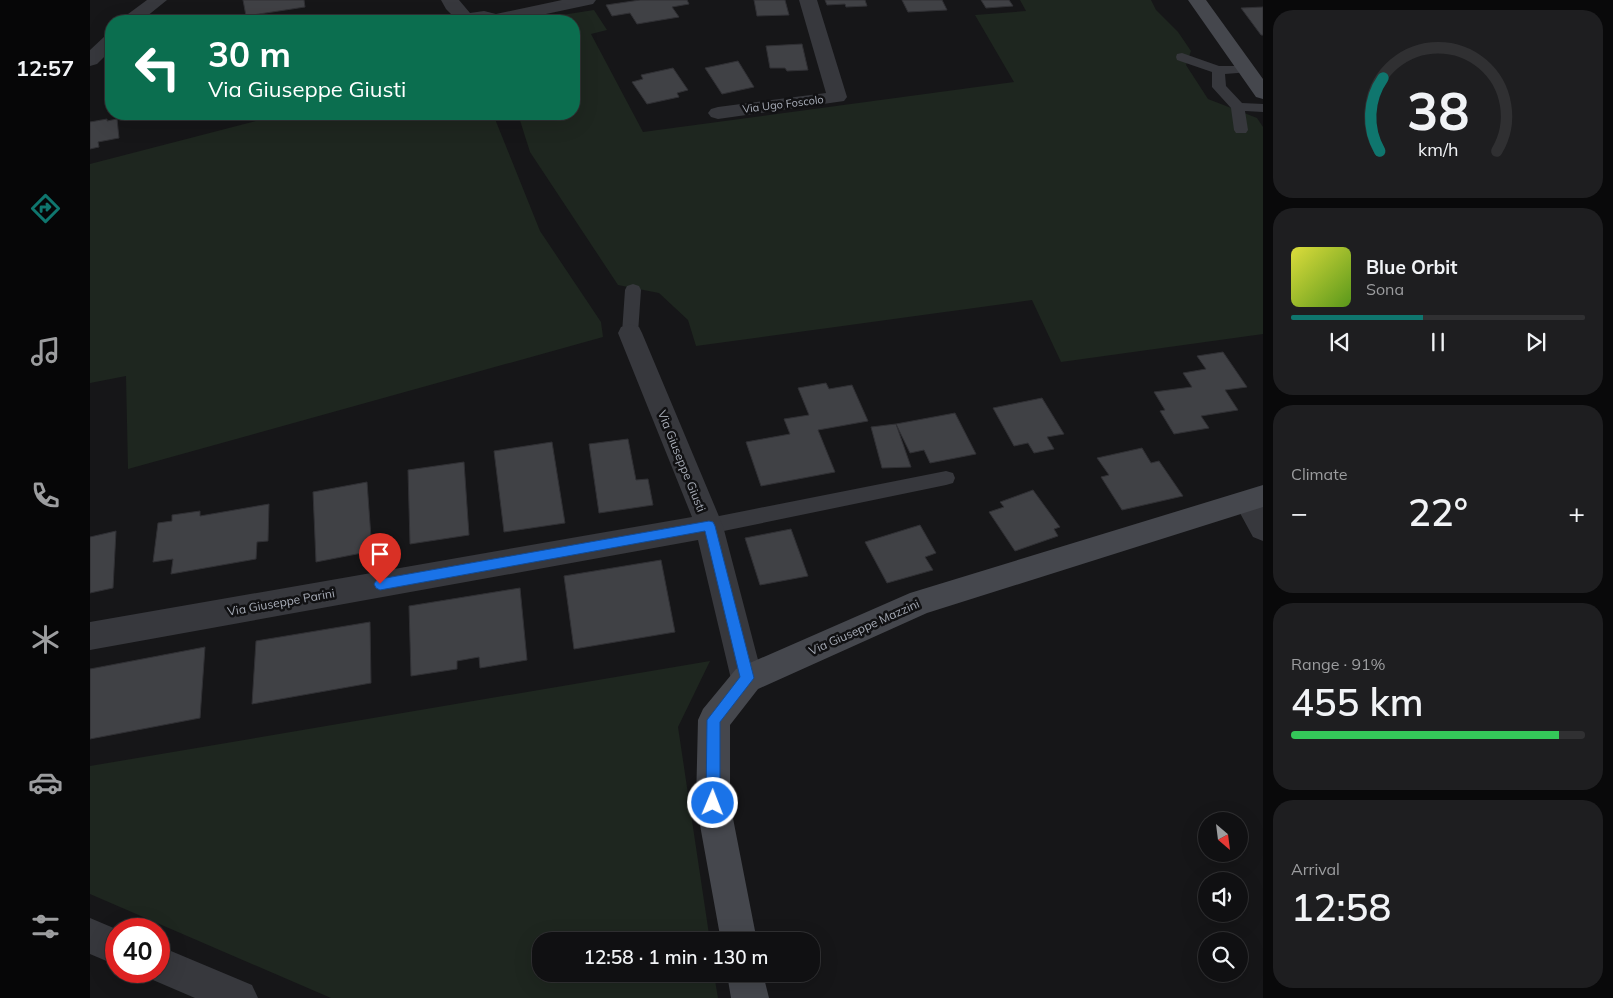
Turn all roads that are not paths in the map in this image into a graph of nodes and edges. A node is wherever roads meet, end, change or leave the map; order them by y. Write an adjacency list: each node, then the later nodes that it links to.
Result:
1 (158, 0): 6 (street)
2 (450, 0): 7 (street)
3 (587, 0): 8 (street)
4 (808, 0): 17 (street, Via Ugo Foscolo)
5 (1196, 0): 12 (street)
6 (138, 15)
7 (461, 15)
8 (521, 15)
9 (105, 46): 11 (street)
10 (1182, 57): 13 (lane)
11 (90, 60)
12 (1245, 69): 13 (lane); 14 (street)
13 (1218, 70): 15 (lane)
14 (1263, 93)
15 (1238, 107): 16 (lane); 18 (lane)
16 (1263, 108)
17 (718, 112)
18 (1241, 130)
19 (633, 290): 20 (lane)
20 (630, 333): 23 (street, Via Giuseppe Giusti)
21 (946, 478): 23 (lane)
22 (1255, 499): 24 (street, Via Giuseppe Mazzini); 26 (street, Via Giuseppe Mazzini)
23 (709, 526): 25 (street, Via Giuseppe Parini); 26 (street, Via Giuseppe Giusti)
24 (1263, 529)
25 (90, 636)
26 (747, 678): 27 (street, Via Giuseppe Mazzini)
27 (737, 932)
28 (90, 936): 29 (street)
29 (105, 942)
30 (170, 969): 32 (street)
31 (747, 982): 33 (street)
32 (239, 998)
33 (750, 998)

